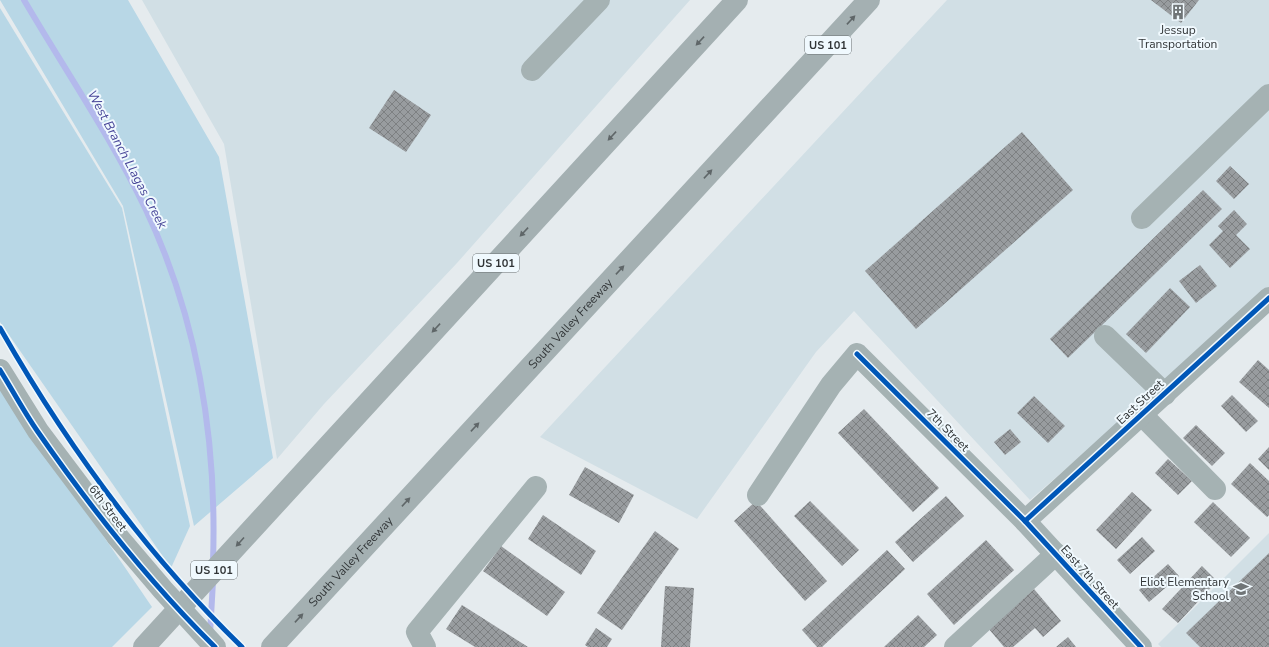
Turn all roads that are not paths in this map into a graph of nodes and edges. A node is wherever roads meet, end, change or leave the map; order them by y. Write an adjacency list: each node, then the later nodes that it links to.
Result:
1 (599, 0): 4 (street)
2 (869, 0): 19 (highway, South Valley Freeway / US 101, one-way to 2)
3 (733, 4): 17 (highway, US 101, one-way to 17)
4 (532, 70)
5 (1269, 95): 6 (street)
6 (1142, 218)
7 (1269, 298): 10 (street, East Street)
8 (1105, 336): 10 (street)
9 (0, 370): 18 (street, 6th Street, bridge)
10 (1164, 394): 11 (street, East Street)
11 (1142, 415): 13 (street); 15 (street, East Street)
12 (536, 487): 20 (street)
13 (1215, 489)
14 (758, 495): 15 (street, 7th Street)
15 (1026, 521): 16 (street, East 7th Street)
16 (1056, 554): 21 (street); 22 (street, East 7th Street)
17 (144, 647)
18 (215, 647)
19 (272, 647)
20 (425, 647)
21 (955, 647)
22 (1141, 647)

